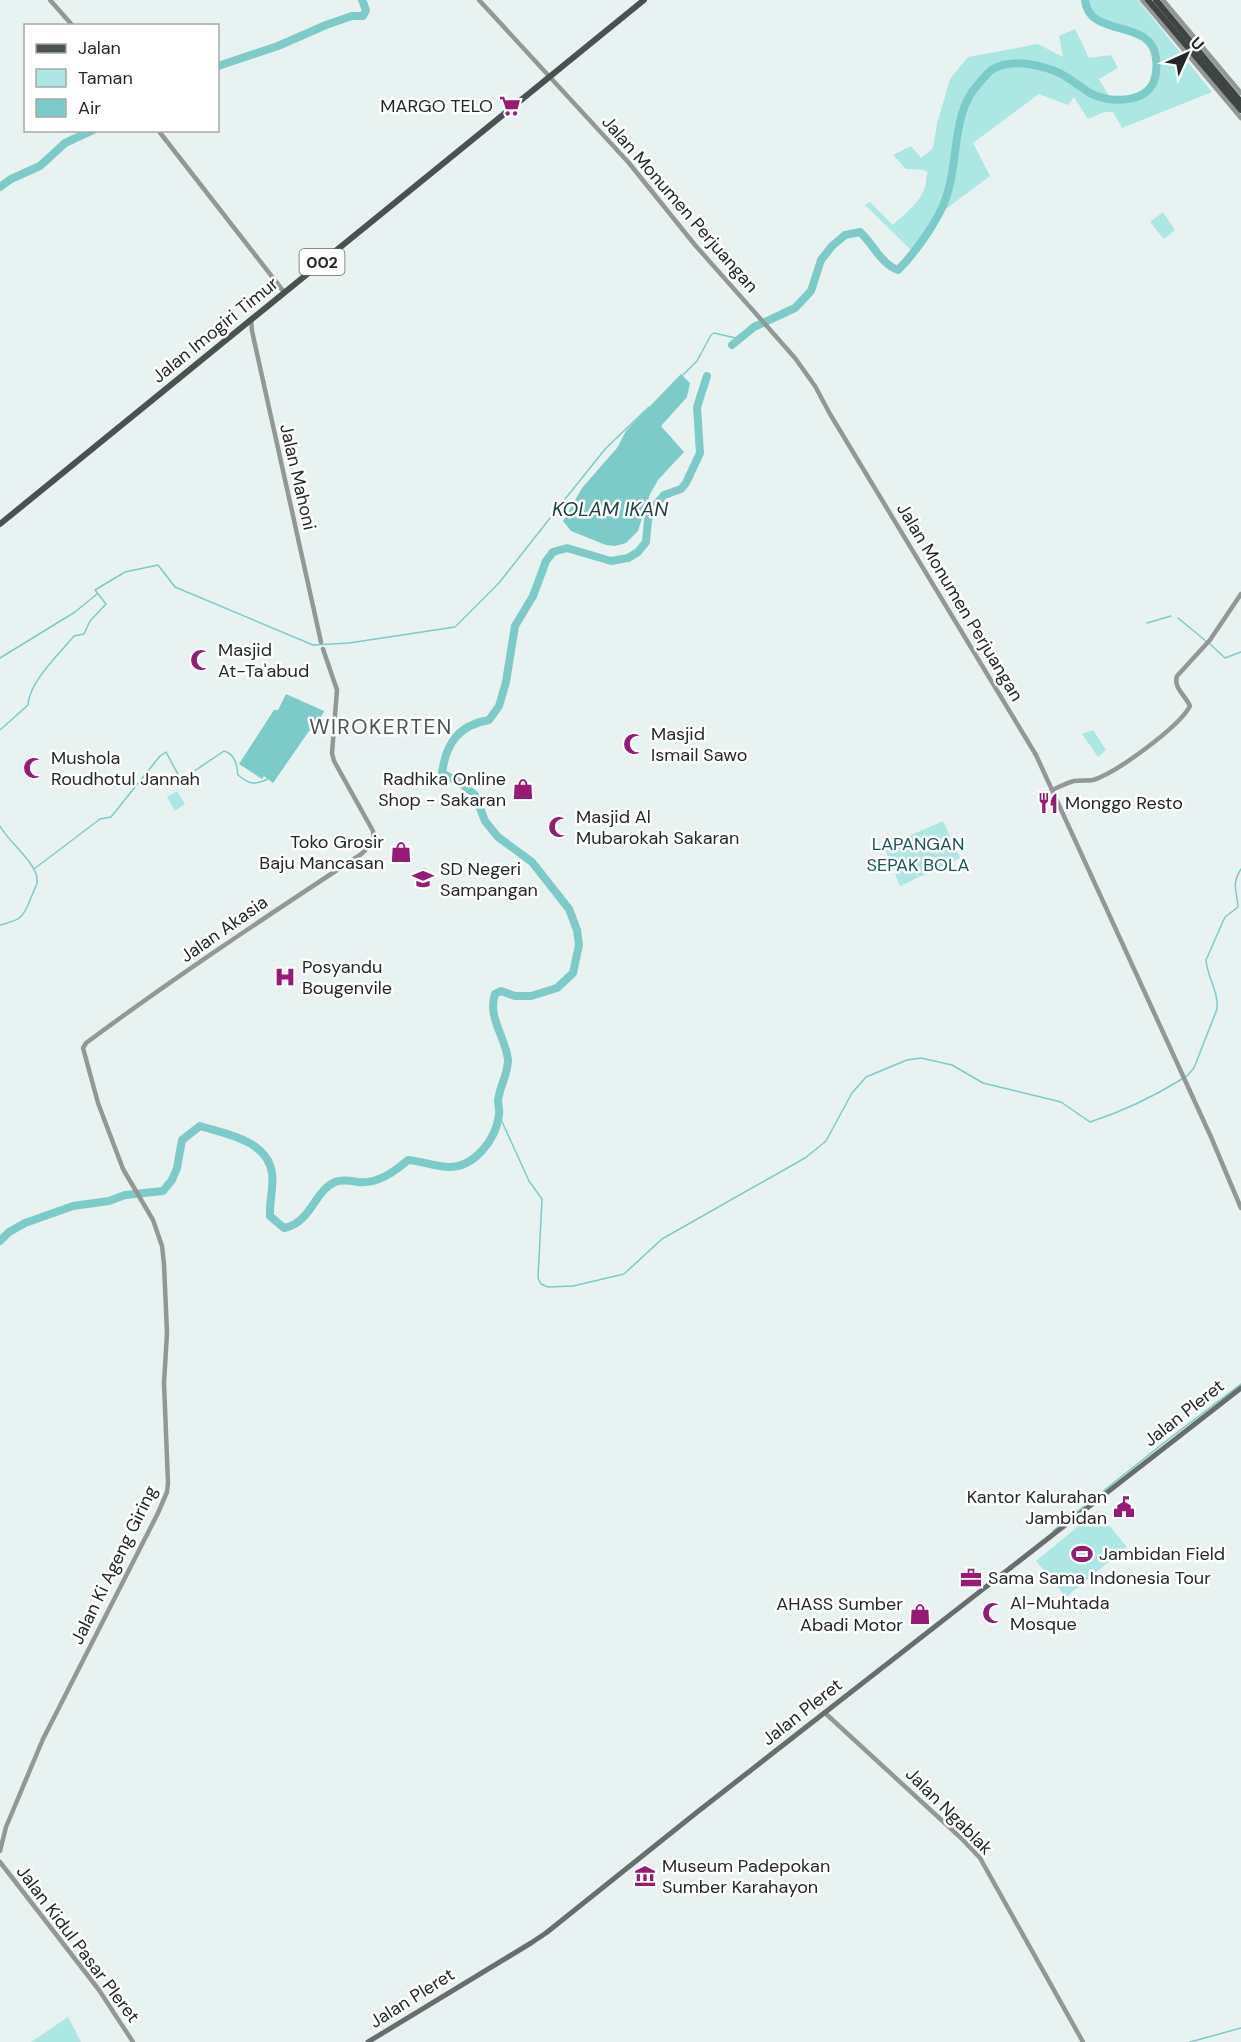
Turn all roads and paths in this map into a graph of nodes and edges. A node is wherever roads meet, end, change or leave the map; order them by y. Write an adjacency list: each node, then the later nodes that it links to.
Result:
1 (50, 0): 8 (street)
2 (479, 0): 10 (street, Jalan Monumen Perjuangan)
3 (644, 0): 10 (main road, Jalan Imogiri Timur / 002)
4 (1142, 0): 9 (street)
5 (1148, 0): 9 (highway)
6 (1156, 0): 9 (highway)
7 (1163, 0): 9 (street)
8 (71, 24)
9 (1201, 58): 11 (highway); 11 (street)
10 (551, 76): 17 (main road, Jalan Imogiri Timur / 002); 23 (street, Jalan Monumen Perjuangan)
11 (1224, 85): 12 (street); 13 (highway); 14 (highway); 15 (street)
12 (1241, 93)
13 (1241, 102)
14 (1241, 110)
15 (1241, 118)
16 (160, 132): 17 (street)
17 (284, 292): 18 (main road, Jalan Imogiri Timur / 002)
18 (251, 319): 19 (main road, Jalan Imogiri Timur / 002); 21 (street, Jalan Mahoni)
19 (0, 524)
20 (1241, 594): 23 (street)
21 (321, 642)
22 (323, 649): 24 (street, Jalan Akasia)
23 (1052, 790): 25 (street, Jalan Monumen Perjuangan)
24 (86, 1043): 28 (street, Jalan Ki Ageng Giring)
25 (1241, 1208)
26 (1241, 1388): 27 (main road, Jalan Pleret)
27 (825, 1713): 31 (main road, Jalan Pleret); 32 (street, Jalan Ngablak)
28 (0, 1851)
29 (0, 1862): 30 (street, Jalan Kidul Pasar Pleret)
30 (133, 2042)
31 (369, 2042)
32 (1083, 2042)

